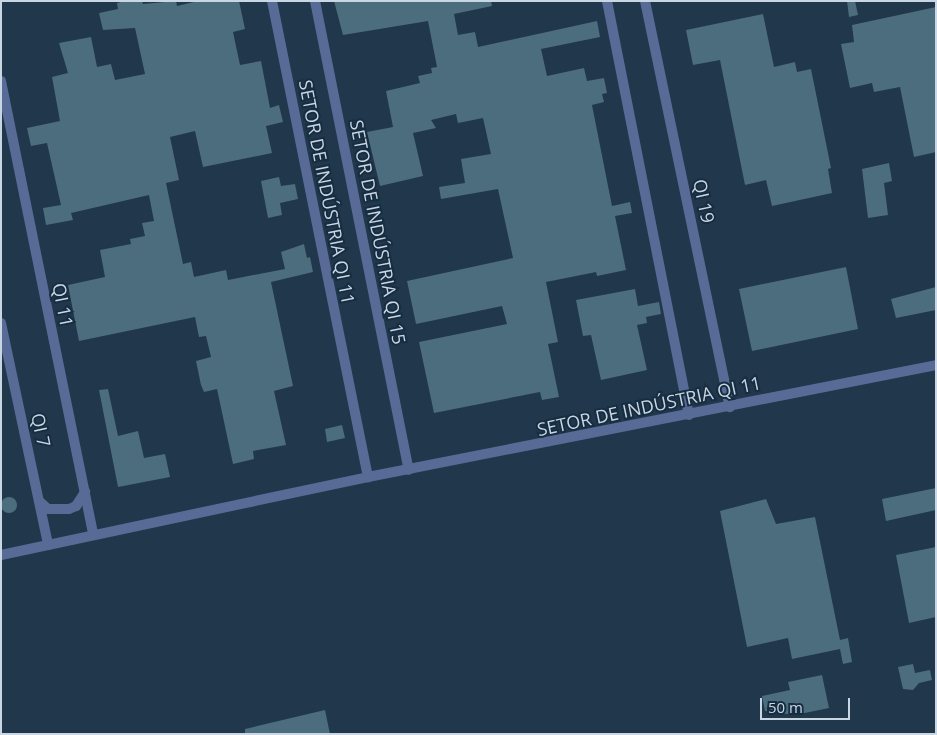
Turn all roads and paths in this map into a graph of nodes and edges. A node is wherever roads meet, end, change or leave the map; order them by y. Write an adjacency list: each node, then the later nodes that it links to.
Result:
1 (272, 1): 11 (street, SETOR DE INDÚSTRIA QI 11)
2 (316, 1): 10 (street, SETOR DE INDÚSTRIA QI 15)
3 (607, 1): 9 (street)
4 (645, 1): 8 (street, QI 19)
5 (1, 81): 12 (street, QI 11)
6 (1, 322): 13 (street, QI 7)
7 (936, 365): 8 (street, SETOR DE INDÚSTRIA QI 11)
8 (730, 406): 9 (street, SETOR DE INDÚSTRIA QI 11)
9 (690, 415): 10 (street, SETOR DE INDÚSTRIA QI 11)
10 (409, 470): 11 (street, SETOR DE INDÚSTRIA QI 11)
11 (368, 477): 14 (street, SETOR DE INDÚSTRIA QI 11)
12 (85, 492): 13 (street); 14 (street, QI 11)
13 (39, 501): 15 (street, QI 7)
14 (93, 535): 15 (street, SETOR DE INDÚSTRIA QI 11)
15 (48, 545): 16 (street, SETOR DE INDÚSTRIA QI 11)
16 (1, 554)

